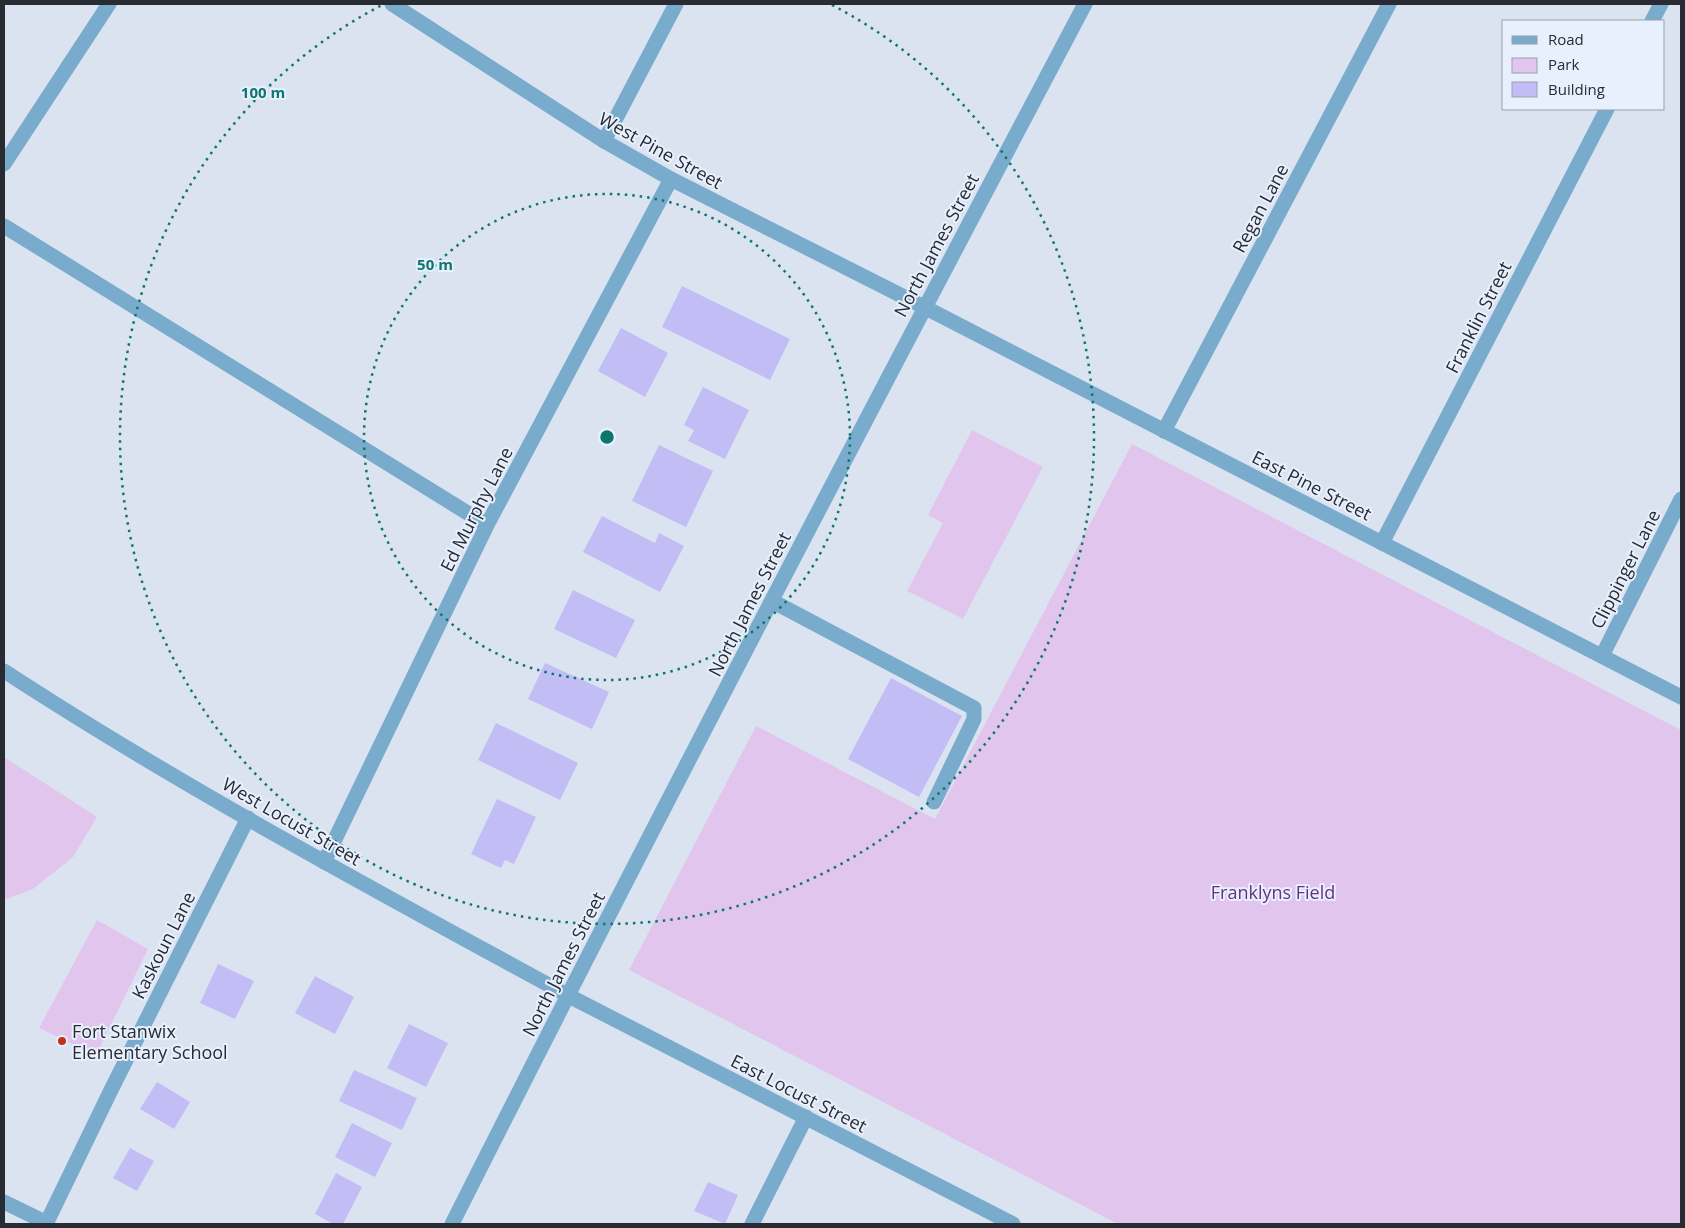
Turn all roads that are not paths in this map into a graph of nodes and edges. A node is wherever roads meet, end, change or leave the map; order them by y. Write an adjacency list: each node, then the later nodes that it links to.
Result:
1 (109, 4): 10 (street)
2 (392, 4): 9 (street, West Pine Street)
3 (676, 4): 9 (street)
4 (1085, 4): 13 (street, North James Street)
5 (1389, 4): 14 (street, Regan Lane)
6 (1661, 4): 7 (street)
7 (1653, 20)
8 (1606, 110): 17 (street, Franklin Street)
9 (604, 142): 11 (street, West Pine Street)
10 (4, 164)
11 (671, 179): 13 (street, West Pine Street); 16 (street, Ed Murphy Lane)
12 (4, 226): 16 (street)
13 (924, 307): 14 (street, East Pine Street); 18 (street, North James Street)
14 (1164, 431): 17 (street, East Pine Street)
15 (1681, 499): 19 (street, Clippinger Lane)
16 (487, 525): 24 (street, Ed Murphy Lane)
17 (1382, 543): 19 (street, East Pine Street)
18 (772, 601): 22 (street); 25 (street, North James Street)
19 (1602, 656): 21 (street, East Pine Street)
20 (4, 671): 23 (street, West Locust Street)
21 (1681, 697)
22 (934, 802)
23 (248, 818): 24 (street, West Locust Street); 28 (street, Kaskoun Lane)
24 (324, 862): 25 (street, West Locust Street)
25 (567, 995): 26 (street, East Locust Street); 29 (street, North James Street)
26 (806, 1117): 30 (street); 31 (street, East Locust Street)
27 (4, 1202): 28 (street)
28 (46, 1223)
29 (452, 1224)
30 (752, 1224)
31 (1013, 1224)

